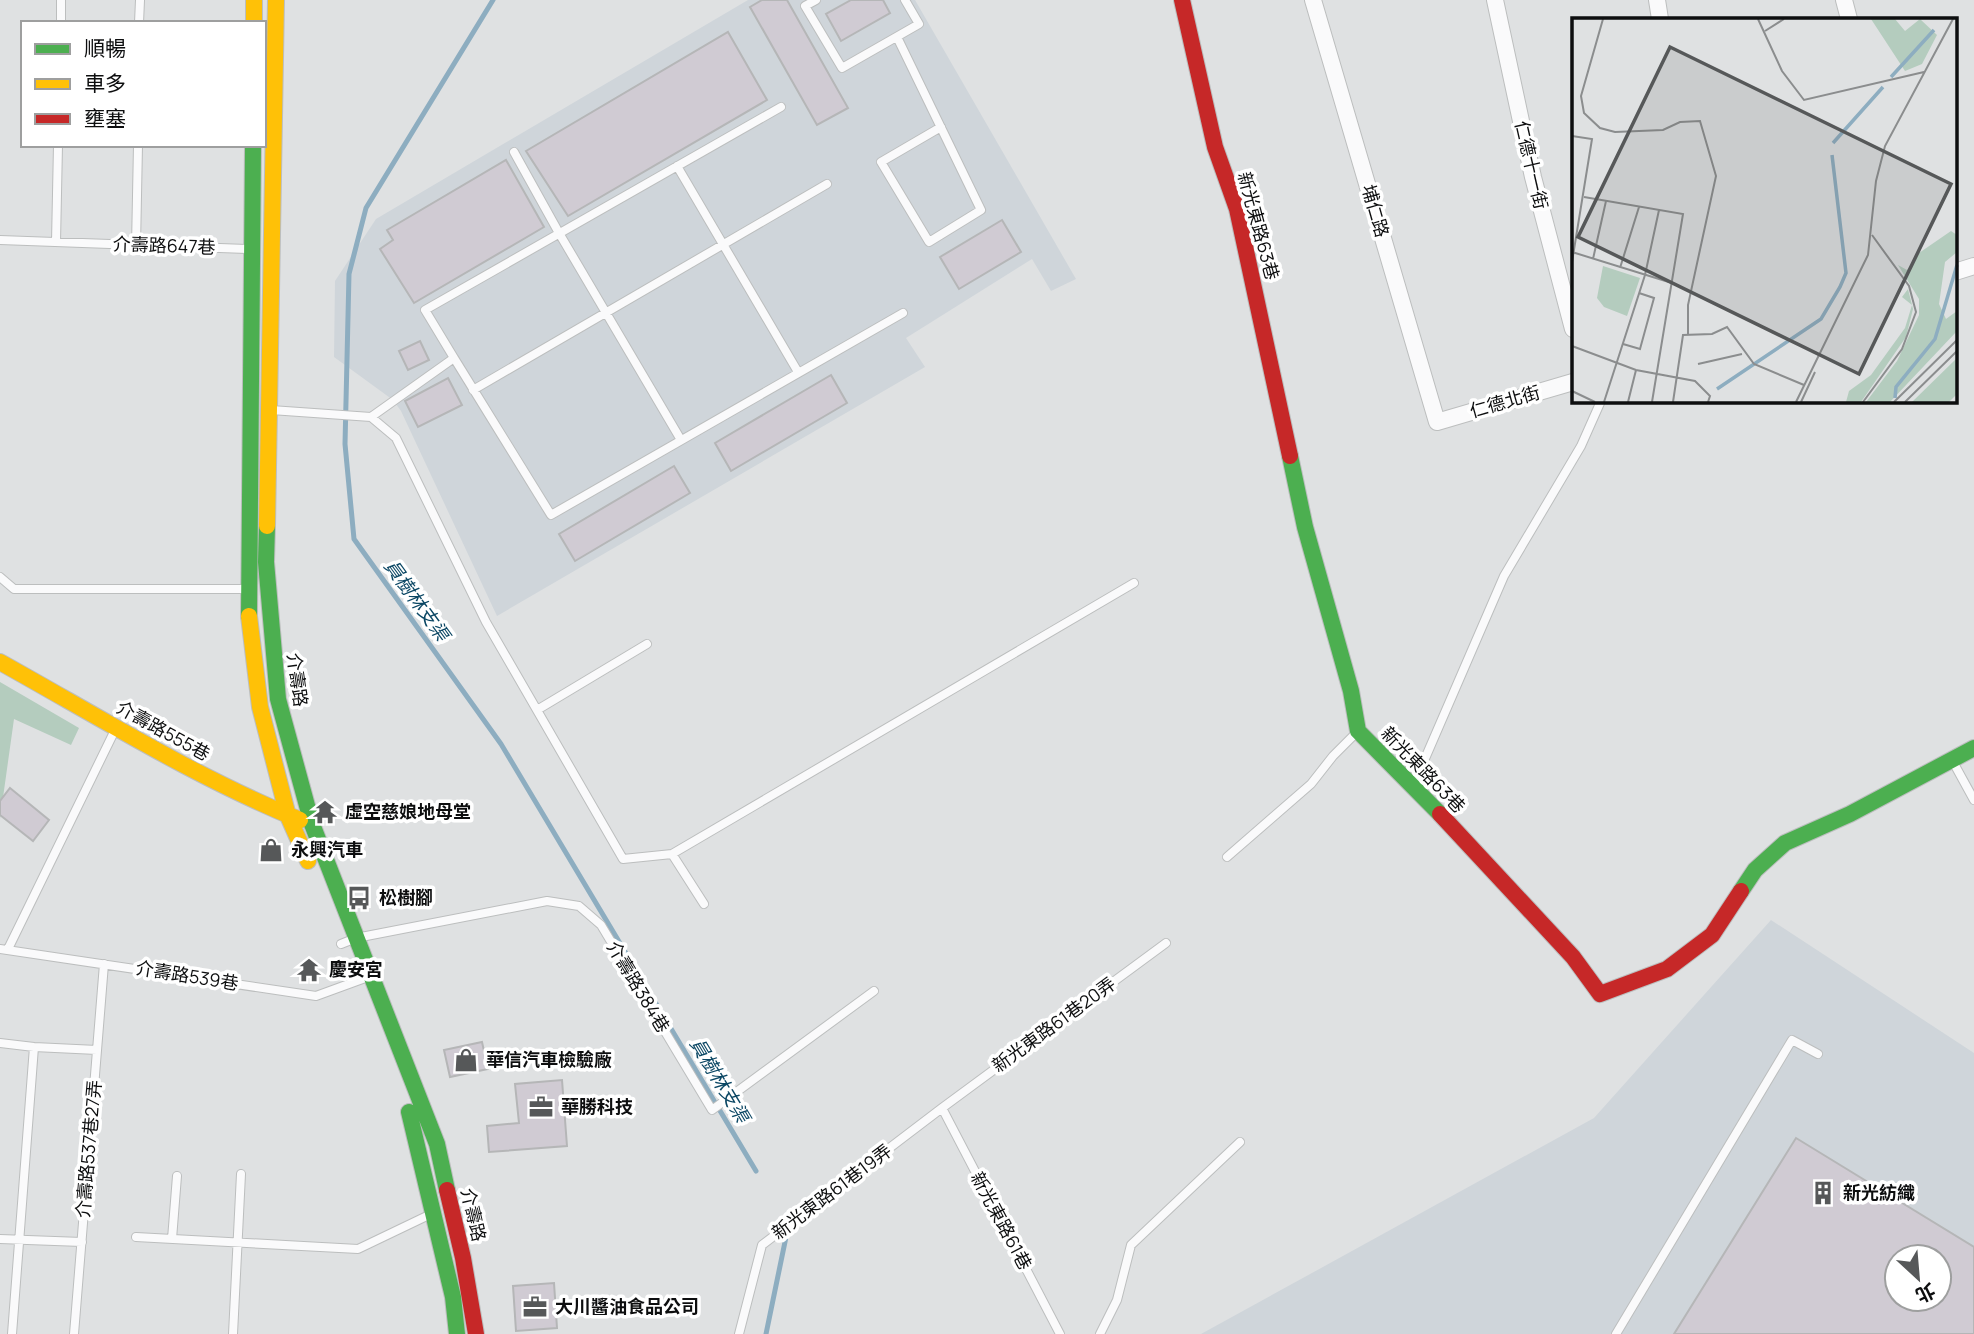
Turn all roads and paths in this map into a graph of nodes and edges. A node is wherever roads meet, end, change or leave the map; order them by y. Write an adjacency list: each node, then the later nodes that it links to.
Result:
1 (61, 0): 14 (lane)
2 (140, 0): 15 (lane)
3 (254, 0): 16 (main road)
4 (276, 0): 32 (main road, 介壽路)
5 (816, 0): 17 (lane)
6 (905, 0): 17 (lane)
7 (1182, 0): 55 (main road, 新光東路63巷)
8 (1312, 0): 46 (street, 埔仁路)
9 (1495, 0): 37 (street, 仁德十一街)
10 (1657, 0): 12 (street)
11 (1844, 0): 13 (street)
12 (1660, 18)
13 (1849, 18)
14 (61, 21)
15 (139, 21)
16 (254, 21)
17 (897, 37): 19 (lane)
18 (781, 107): 24 (lane)
19 (941, 127)
20 (58, 147): 28 (lane)
21 (138, 147): 30 (lane)
22 (253, 147): 31 (main road)
23 (514, 152): 26 (lane)
24 (677, 166): 26 (lane); 29 (lane)
25 (827, 184): 29 (lane)
26 (559, 233): 35 (lane); 38 (lane)
27 (0, 240): 28 (lane, 介壽路647巷)
28 (56, 242): 30 (lane, 介壽路647巷)
29 (724, 244): 35 (lane); 39 (lane)
30 (136, 246): 31 (lane, 介壽路647巷)
31 (251, 250): 32 (lane, 介壽路647巷); 43 (main road)
32 (271, 252): 44 (main road, 介壽路)
33 (1974, 266): 34 (street)
34 (1956, 272)
35 (606, 313): 41 (lane); 47 (lane)
36 (902, 313): 39 (lane)
37 (1572, 325)
38 (454, 358): 41 (lane); 45 (lane)
39 (798, 372): 47 (lane)
40 (1572, 382): 46 (street, 仁德北街)
41 (473, 390): 47 (lane)
42 (1601, 402): 58 (lane)
43 (250, 410): 44 (lane); 50 (main road)
44 (268, 410): 45 (lane); 61 (main road, 介壽路)
45 (371, 417): 53 (lane)
46 (1437, 422)
47 (681, 440)
48 (0, 577): 50 (lane)
49 (1134, 583): 62 (lane)
50 (249, 589): 60 (main road)
51 (647, 644): 53 (lane)
52 (0, 662): 54 (main road, 介壽路555巷)
53 (537, 709): 62 (lane)
54 (117, 727): 60 (main road, 介壽路555巷); 68 (lane)
55 (1358, 730): 58 (main road, 新光東路63巷); 63 (lane)
56 (1974, 748): 57 (main road, 新光東路63巷)
57 (1952, 760): 58 (main road, 新光東路63巷); 59 (lane)
58 (1413, 785)
59 (1974, 800)
60 (288, 816): 61 (main road, 介壽路555巷); 64 (main road)
61 (312, 824): 66 (main road, 介壽路)
62 (672, 854): 65 (lane)
63 (1227, 857)
64 (316, 882)
65 (704, 904)
66 (345, 938): 70 (main road, 介壽路); 71 (lane, 介壽路384巷)
67 (1166, 943): 76 (lane, 新光東路61巷20弄)
68 (4, 949): 69 (lane, 介壽路539巷)
69 (104, 964): 70 (lane, 介壽路539巷); 74 (lane, 介壽路537巷27弄)
70 (364, 979): 80 (main road, 介壽路); 81 (main road, 介壽路)
71 (874, 991)
72 (0, 1043): 73 (lane)
73 (34, 1047): 74 (lane); 85 (lane)
74 (97, 1050): 86 (lane, 介壽路537巷27弄)
75 (1818, 1054): 96 (lane)
76 (942, 1108): 93 (lane, 新光東路61巷19弄); 94 (lane, 新光東路61巷)
77 (1240, 1142): 95 (lane)
78 (241, 1174): 87 (lane)
79 (177, 1176): 84 (lane)
80 (451, 1206): 81 (lane); 92 (main road, 介壽路)
81 (434, 1213): 87 (lane); 91 (main road, 介壽路)
82 (136, 1237): 84 (lane)
83 (0, 1239): 85 (lane)
84 (172, 1239): 87 (lane)
85 (19, 1240): 86 (lane); 88 (lane)
86 (82, 1242): 89 (lane, 介壽路537巷27弄)
87 (239, 1242): 90 (lane)
88 (12, 1334)
89 (74, 1334)
90 (233, 1334)
91 (457, 1334)
92 (476, 1334)
93 (739, 1334)
94 (1060, 1334)
95 (1100, 1334)
96 (1616, 1334)

